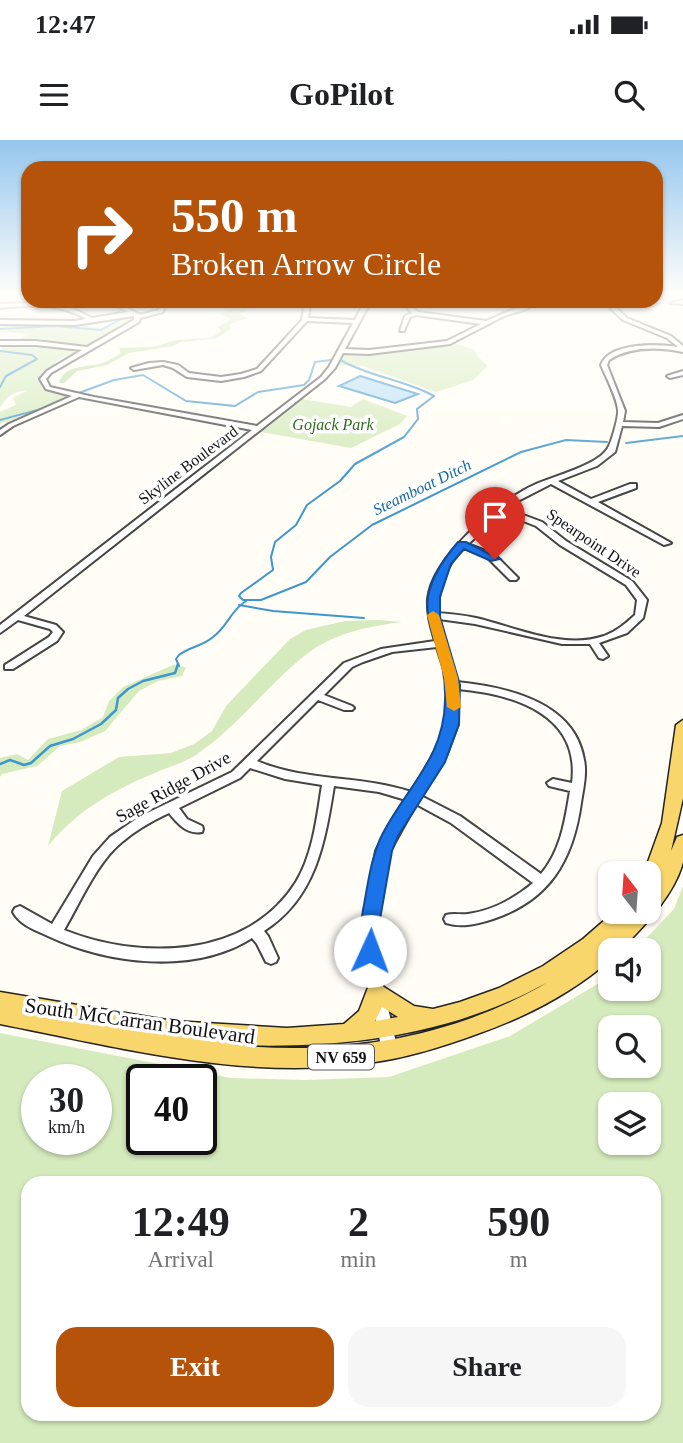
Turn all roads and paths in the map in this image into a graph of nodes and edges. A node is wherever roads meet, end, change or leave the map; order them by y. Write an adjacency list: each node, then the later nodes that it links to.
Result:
1 (77, 355): 8 (street)
2 (273, 355): 5 (street)
3 (339, 355): 13 (street, Skyline Boulevard)
4 (617, 355): 11 (street)
5 (134, 368)
6 (683, 373): 7 (street)
7 (670, 376)
8 (77, 396): 9 (street); 13 (street)
9 (38, 414): 12 (street); 14 (street)
10 (683, 417): 11 (street)
11 (620, 424): 15 (street)
12 (0, 426)
13 (259, 429): 22 (street, Skyline Boulevard)
14 (0, 432)
15 (552, 481): 17 (street); 18 (street)
16 (633, 486): 17 (street)
17 (591, 502): 19 (street)
18 (501, 510): 20 (street); 25 (street, Spearpoint Drive)
19 (667, 543)
20 (462, 544): 21 (street); 23 (street)
21 (513, 578)
22 (17, 617): 24 (street, Skyline Boulevard); 28 (street)
23 (433, 617): 25 (street, Spearpoint Drive); 26 (street)
24 (0, 630)
25 (593, 642): 27 (street)
26 (440, 644): 29 (street); 30 (street, Sage Ridge Drive)
27 (603, 656)
28 (9, 667)
29 (453, 685): 36 (street); 37 (street)
30 (317, 696): 31 (street); 33 (street, Sage Ridge Drive)
31 (348, 708)
32 (683, 725): 41 (main road)
33 (250, 763): 34 (street); 38 (street, Sage Ridge Drive)
34 (329, 782): 37 (street); 48 (street)
35 (552, 783): 36 (street)
36 (577, 788): 42 (street)
37 (414, 798): 42 (street); 51 (street)
38 (170, 807): 39 (street); 49 (street, Sage Ridge Drive)
39 (197, 829)
40 (683, 841): 43 (main road)
41 (658, 861)
42 (542, 882): 45 (street)
43 (662, 886)
44 (19, 912): 49 (street)
45 (451, 919)
46 (612, 924): 54 (main road, South McCarran Boulevard / NV 659)
47 (634, 924): 56 (main road, South McCarran Boulevard / NV 659)
48 (255, 931): 49 (street); 50 (street)
49 (55, 932)
50 (271, 958)
51 (376, 991): 54 (main road); 55 (main road); 56 (street)
52 (0, 1001): 55 (main road, South McCarran Boulevard / NV 659)
53 (0, 1015): 56 (main road, South McCarran Boulevard / NV 659)
54 (439, 1018): 56 (main road, South McCarran Boulevard / NV 659)
55 (337, 1037): 56 (main road, South McCarran Boulevard / NV 659)
56 (388, 1041)

